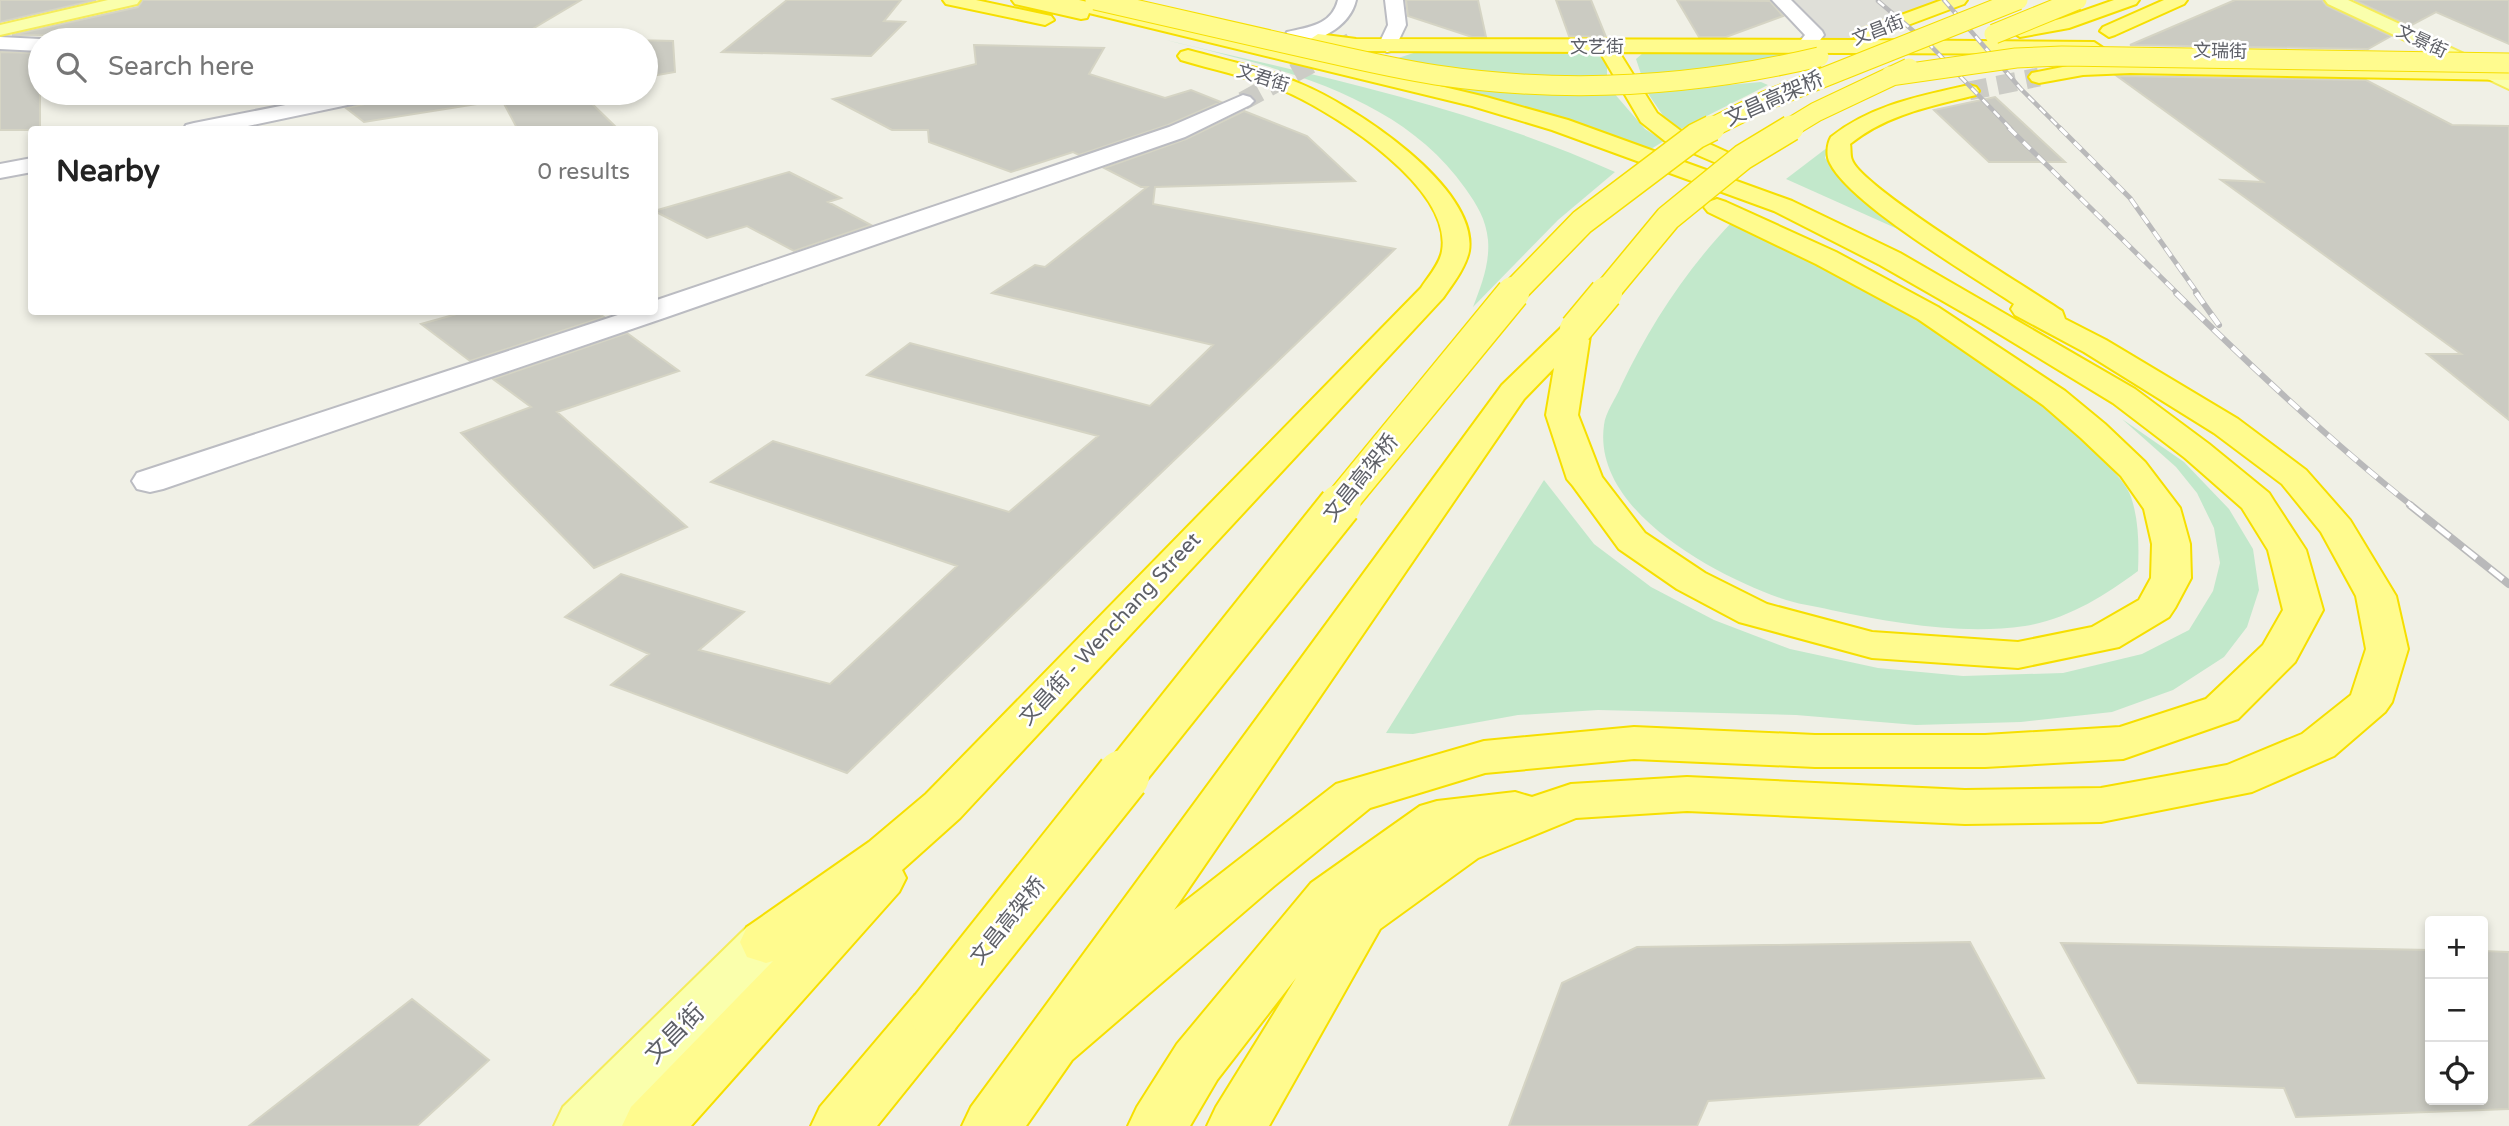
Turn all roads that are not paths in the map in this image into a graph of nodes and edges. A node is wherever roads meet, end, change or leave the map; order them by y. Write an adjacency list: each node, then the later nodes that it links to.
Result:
1 (103, 0): 19 (main road)
2 (131, 0): 21 (main road)
3 (952, 0): 18 (highway)
4 (981, 0): 18 (highway)
5 (1057, 0): 57 (highway)
6 (1095, 0): 25 (highway, bridge)
7 (1139, 0): 23 (highway)
8 (1347, 0): 23 (street)
9 (1394, 0): 30 (street)
10 (1782, 0): 31 (street)
11 (1958, 0): 29 (highway, 文昌街)
12 (2018, 0): 25 (highway, 文昌高架桥, bridge)
13 (2077, 0): 24 (highway, 文昌高架桥, bridge)
14 (2130, 0): 24 (highway, bridge)
15 (2178, 0): 33 (highway)
16 (2334, 0): 35 (main road, 文景街)
17 (2361, 0): 38 (main road, 文景街)
18 (1017, 6): 22 (highway); 51 (highway)
19 (0, 23)
20 (1366, 23): 26 (street)
21 (0, 30)
22 (1093, 30)
23 (1294, 36): 30 (highway)
24 (1984, 38): 39 (highway, 文昌高架桥, bridge)
25 (1930, 39): 29 (highway, 文艺街); 33 (highway, 文瑞街); 60 (highway, 文昌高架桥, bridge)
26 (1352, 42)
27 (0, 43): 28 (street)
28 (28, 44)
29 (1838, 45): 31 (highway, 文艺街)
30 (1387, 46): 32 (highway, 文艺街)
31 (1806, 46): 32 (highway, 文艺街)
32 (1607, 47): 52 (highway)
33 (2072, 48): 35 (highway, 文瑞街)
34 (1166, 50): 48 (highway, 文君街)
35 (2450, 55): 38 (highway, 文瑞街)
36 (2509, 56): 38 (highway, 文瑞街)
37 (2509, 66): 38 (main road, 文景街); 39 (highway, bridge)
38 (2493, 68): 40 (highway, 文瑞街); 41 (main road, 文景街)
39 (1890, 76): 51 (highway, 文昌高架桥, bridge)
40 (2039, 77)
41 (2509, 83)
42 (1969, 91): 52 (highway)
43 (1243, 101): 49 (street)
44 (317, 105): 45 (street)
45 (214, 126)
46 (28, 166): 47 (street)
47 (0, 171)
48 (1433, 292): 55 (highway, 文昌街 - Wenchang Street)
49 (658, 310)
50 (642, 315): 53 (street)
51 (1576, 329): 57 (highway, 文昌高架桥)
52 (2095, 346): 54 (highway)
53 (150, 481)
54 (1571, 802): 62 (highway); 63 (highway)
55 (943, 806): 56 (highway, 文昌街)
56 (788, 951): 58 (main road, 文昌街); 59 (highway)
57 (1051, 1043): 61 (highway, 文昌高架桥)
58 (584, 1126)
59 (652, 1126)
60 (841, 1126)
61 (992, 1126)
62 (1158, 1126)
63 (1237, 1126)

